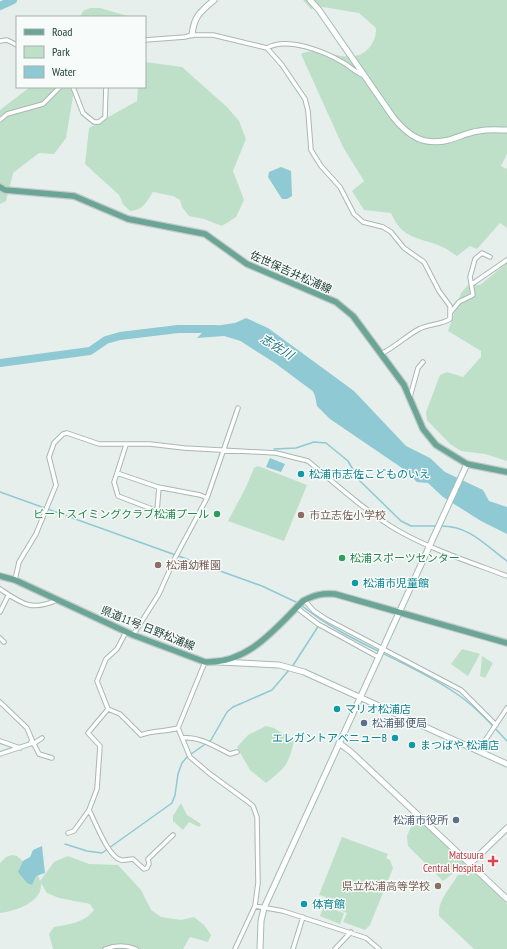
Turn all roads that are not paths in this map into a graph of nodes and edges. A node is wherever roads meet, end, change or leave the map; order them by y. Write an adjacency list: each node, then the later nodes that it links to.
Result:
1 (214, 0): 3 (street)
2 (310, 0): 8 (street)
3 (192, 35): 4 (street); 7 (street)
4 (146, 40)
5 (0, 41): 6 (street)
6 (16, 45)
7 (267, 48): 8 (street); 18 (street)
8 (366, 77): 13 (street)
9 (59, 88): 12 (street)
10 (73, 88): 11 (street)
11 (106, 88)
12 (0, 120)
13 (507, 130)
14 (0, 187): 19 (main road, 佐世保吉井松浦線)
15 (490, 257): 17 (street)
16 (507, 260): 17 (street)
17 (472, 284): 18 (street)
18 (451, 312): 19 (street)
19 (381, 354): 21 (main road, 佐世保吉井松浦線)
20 (423, 362): 21 (street)
21 (410, 396): 25 (main road, 佐世保吉井松浦線)
22 (238, 408): 24 (street)
23 (126, 445): 24 (street); 27 (street); 33 (street)
24 (224, 450): 29 (street); 30 (street)
25 (467, 464): 26 (main road, 佐世保吉井松浦線); 30 (street)
26 (507, 472)
27 (117, 473): 28 (street); 28 (street)
28 (159, 487): 29 (street)
29 (207, 498): 42 (street)
30 (430, 546): 32 (street); 40 (street)
31 (0, 576): 33 (main road, 県道11号 日野松浦線)
32 (507, 576)
33 (15, 580): 36 (main road, 県道11号 日野松浦線)
34 (0, 589): 35 (street)
35 (8, 596): 36 (street); 39 (street)
36 (57, 600): 41 (main road, 県道11号 日野松浦線)
37 (304, 601): 38 (main road, 県道11号 日野松浦線); 40 (main road, 県道11号 日野松浦線); 46 (street)
38 (297, 608): 46 (street); 48 (main road, 県道11号 日野松浦線)
39 (0, 612)
40 (399, 613): 45 (main road, 県道11号 日野松浦線); 46 (street)
41 (126, 632): 42 (main road, 県道11号 日野松浦線); 52 (street)
42 (133, 635): 47 (main road, 県道11号 日野松浦線)
43 (0, 638): 44 (street)
44 (4, 642)
45 (507, 644)
46 (380, 653): 49 (street); 53 (street)
47 (205, 662): 48 (main road, 県道11号 日野松浦線); 54 (street)
48 (216, 662): 49 (street)
49 (360, 697): 59 (street); 61 (street)
50 (0, 702): 58 (street)
51 (507, 708): 53 (street)
52 (108, 709): 54 (street); 66 (street)
53 (497, 724): 61 (street)
54 (178, 728): 56 (street)
55 (42, 738): 58 (street)
56 (182, 738): 62 (street); 72 (street)
57 (0, 741): 60 (street)
58 (33, 742): 60 (street); 64 (street)
59 (339, 743): 70 (street); 73 (street)
60 (20, 748): 63 (street)
61 (478, 751): 65 (street)
62 (237, 752)
63 (0, 754)
64 (52, 758)
65 (507, 764)
66 (90, 810): 68 (street); 69 (street)
67 (507, 828): 70 (street)
68 (68, 832)
69 (173, 835)
70 (470, 864): 71 (street)
71 (507, 899)
72 (255, 906): 73 (street); 78 (street)
73 (264, 908): 74 (street); 79 (street)
74 (303, 917): 75 (street); 80 (street)
75 (350, 932): 81 (street); 82 (street)
76 (105, 949): 77 (street)
77 (136, 949)
78 (235, 949)
79 (260, 949)
80 (293, 949)
81 (335, 949)
82 (379, 949)

